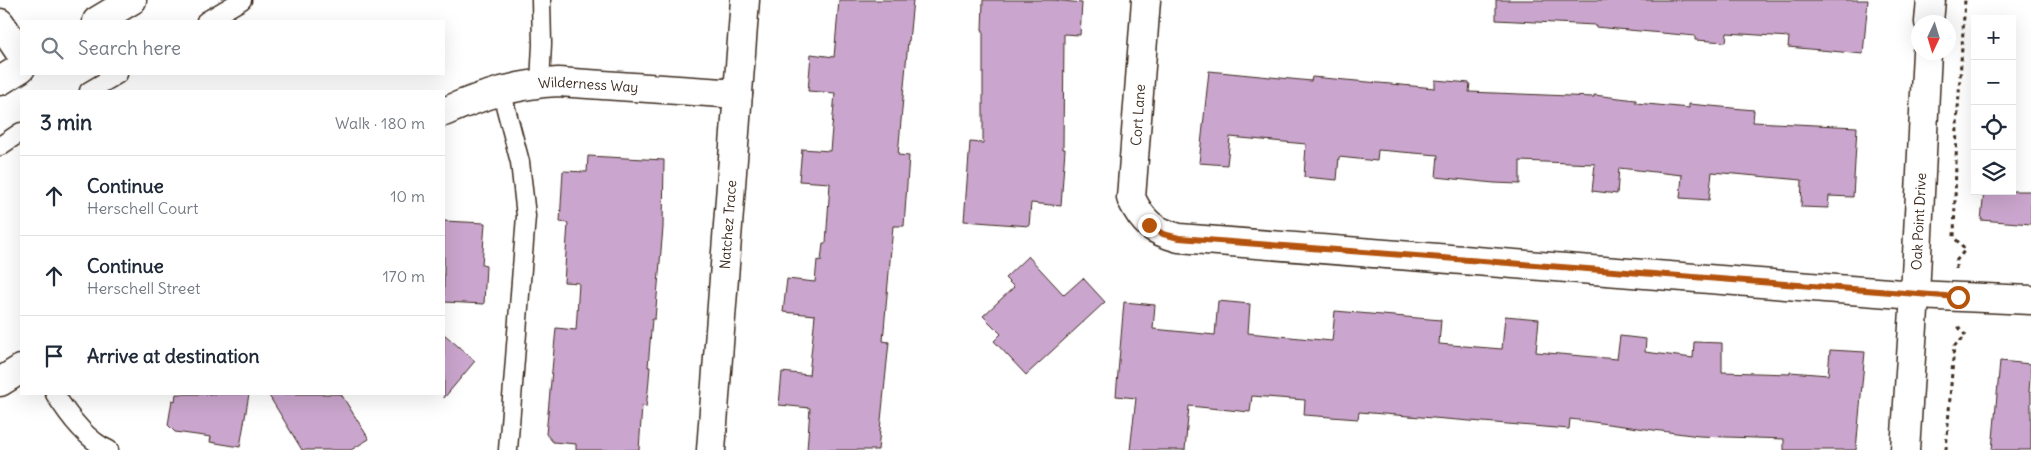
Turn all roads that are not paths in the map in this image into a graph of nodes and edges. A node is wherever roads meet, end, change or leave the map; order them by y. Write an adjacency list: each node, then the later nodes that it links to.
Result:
1 (132, 0): 8 (street)
2 (242, 0): 9 (lane)
3 (541, 0): 16 (lane)
4 (745, 0): 19 (street, Natchez Trace)
5 (1146, 0): 23 (street, Cort Lane)
6 (1931, 0): 7 (street)
7 (1930, 15)
8 (100, 20)
9 (208, 20)
10 (0, 23): 11 (street)
11 (20, 53)
12 (1927, 60): 23 (street, Oak Point Drive)
13 (20, 69): 15 (street)
14 (116, 75): 17 (lane)
15 (0, 81)
16 (540, 83): 18 (street, Wilderness Way); 19 (street, Wilderness Way)
17 (91, 90)
18 (500, 90): 20 (street, Wilderness Way); 29 (lane)
19 (738, 94): 30 (street, Natchez Trace)
20 (445, 112)
21 (20, 133): 22 (lane)
22 (0, 146)
23 (1915, 295): 24 (street); 31 (street, Oak Point Drive)
24 (2031, 300)
25 (20, 370): 26 (street)
26 (0, 382)
27 (56, 395): 28 (lane)
28 (109, 450)
29 (508, 450)
30 (711, 450)
31 (1905, 450)

